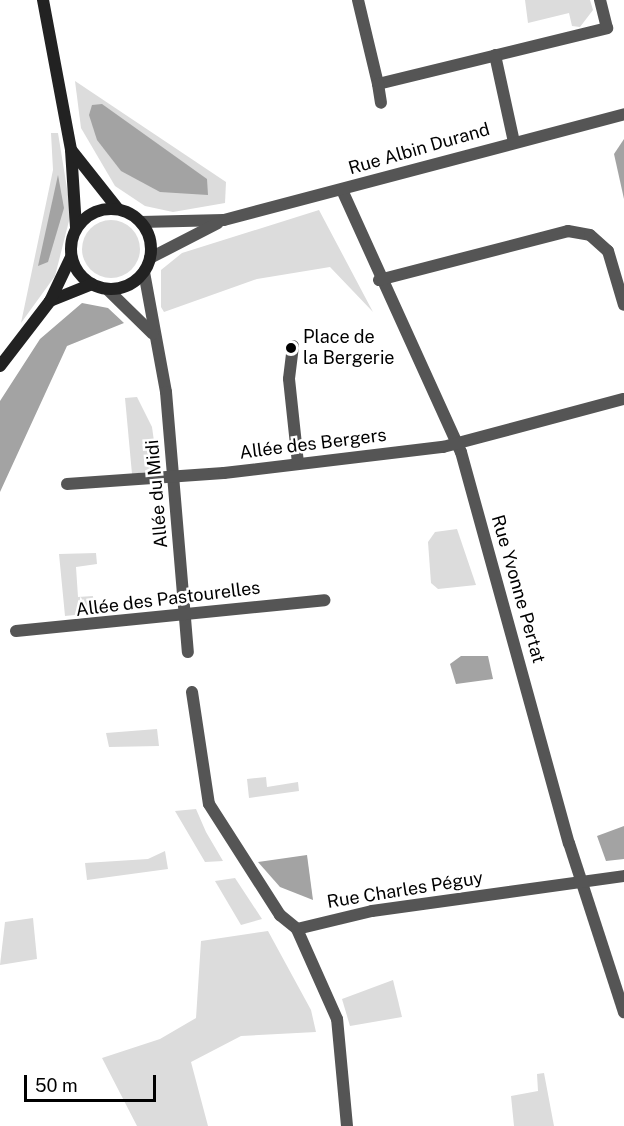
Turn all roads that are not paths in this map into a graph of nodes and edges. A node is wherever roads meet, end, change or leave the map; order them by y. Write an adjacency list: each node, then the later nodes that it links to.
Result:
1 (43, 0): 9 (main road)
2 (358, 0): 5 (street)
3 (600, 0): 4 (street)
4 (495, 55): 5 (street); 8 (street)
5 (378, 84): 6 (street)
6 (381, 103)
7 (624, 114): 8 (street, Rue Albin Durand)
8 (514, 142): 10 (street, Rue Albin Durand)
9 (71, 150): 11 (main road); 14 (main road)
10 (342, 190): 12 (street, Rue Albin Durand); 18 (street, Rue Yvonne Pertat)
11 (118, 209): 13 (main road); 14 (main road)
12 (224, 220): 13 (street, Rue Albin Durand); 16 (street, Rue Albin Durand)
13 (141, 222): 16 (main road)
14 (76, 228): 15 (main road)
15 (71, 257): 19 (main road); 21 (main road)
16 (150, 258): 17 (main road)
17 (144, 272): 20 (main road); 23 (street, Allée du Midi)
18 (379, 280): 22 (street); 27 (street, Rue Yvonne Pertat)
19 (92, 284): 20 (main road); 21 (main road)
20 (107, 289): 23 (street)
21 (50, 301): 25 (main road)
22 (624, 305)
23 (153, 334): 29 (street, Allée du Midi)
24 (293, 346): 28 (street)
25 (0, 366)
26 (624, 399): 27 (street, Allée des Bergers)
27 (458, 444): 28 (street, Allée des Bergers); 37 (street, Rue Yvonne Pertat)
28 (298, 463): 29 (street, Allée des Bergers)
29 (173, 478): 30 (street, Allée des Bergers); 32 (street, Allée du Midi)
30 (67, 484)
31 (324, 600): 32 (street, Allée des Pastourelles)
32 (185, 616): 33 (street, Allée des Pastourelles); 34 (street, Allée du Midi)
33 (16, 631)
34 (188, 652)
35 (192, 692): 38 (street)
36 (624, 876): 37 (street, Rue Charles Péguy)
37 (581, 881): 38 (street, Rue Charles Péguy); 39 (street, Rue Yvonne Pertat)
38 (297, 929): 40 (street)
39 (624, 1012)
40 (347, 1126)

